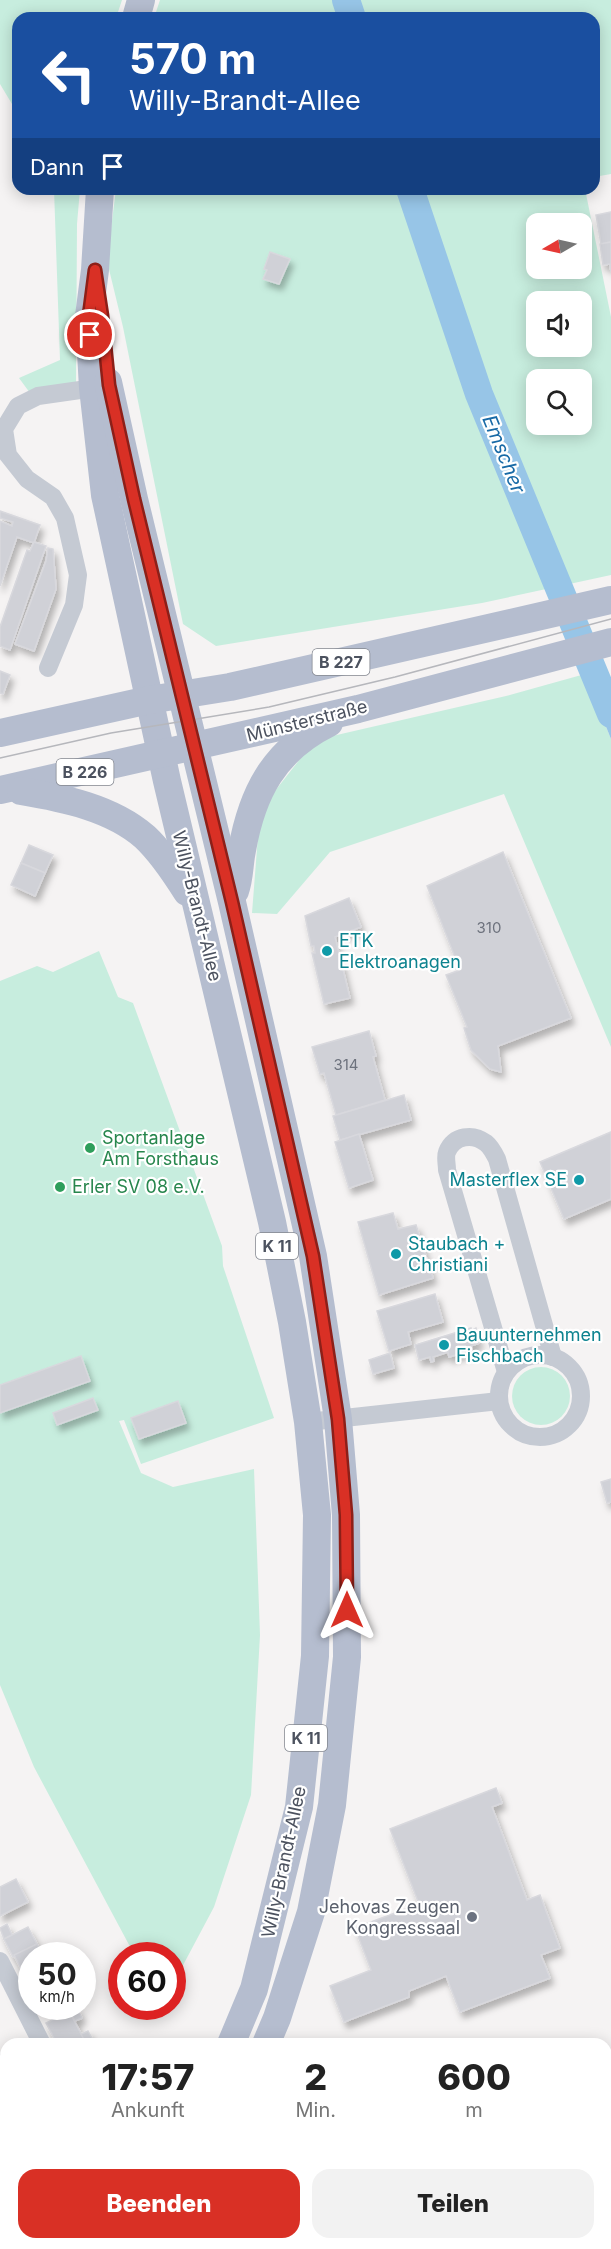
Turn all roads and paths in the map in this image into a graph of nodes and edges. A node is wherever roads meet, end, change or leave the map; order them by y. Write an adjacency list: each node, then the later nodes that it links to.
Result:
1 (100, 195): 2 (main road, Willy-Brandt-Allee)
2 (101, 387): 5 (street); 6 (main road, Willy-Brandt-Allee); 7 (main road, Willy-Brandt-Allee)
3 (611, 600): 6 (main road, B 227)
4 (611, 642): 8 (main road, Münsterstraße)
5 (48, 668)
6 (181, 695): 7 (main road); 10 (main road, Willy-Brandt-Allee)
7 (148, 700): 9 (main road); 11 (main road, Willy-Brandt-Allee)
8 (358, 709): 10 (main road, Münsterstraße); 13 (main road)
9 (0, 733)
10 (195, 747): 11 (main road, Münsterstraße / B 226); 13 (main road, Willy-Brandt-Allee / K 11)
11 (162, 755): 12 (main road, Münsterstraße / B 226); 14 (main road, Willy-Brandt-Allee / K 11)
12 (3, 790): 14 (main road)
13 (232, 902): 18 (main road, Willy-Brandt-Allee / K 11)
14 (196, 905): 19 (main road, Willy-Brandt-Allee / K 11)
15 (553, 1357): 16 (street); 16 (street); 17 (street)
16 (506, 1372): 17 (street)
17 (499, 1401): 18 (street)
18 (338, 1419): 19 (street); 23 (main road, Willy-Brandt-Allee / K 11)
19 (308, 1422): 22 (main road, Willy-Brandt-Allee / K 11)
20 (0, 1961): 21 (street)
21 (39, 2038)
22 (234, 2038)
23 (269, 2038)

